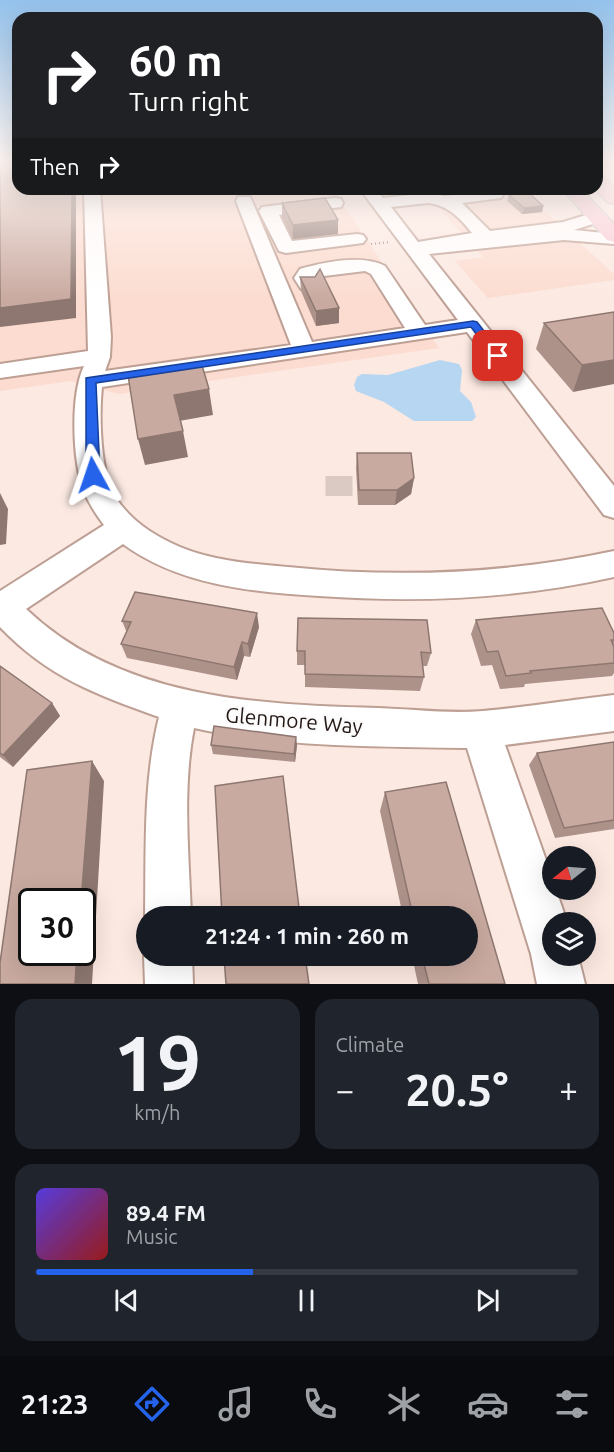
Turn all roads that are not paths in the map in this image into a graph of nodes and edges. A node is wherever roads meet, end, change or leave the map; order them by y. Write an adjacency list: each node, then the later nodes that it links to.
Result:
1 (93, 207): 21 (street)
2 (246, 207): 14 (street)
3 (284, 207): 12 (street)
4 (342, 207): 13 (street)
5 (375, 207): 13 (street)
6 (458, 207): 10 (street)
7 (587, 207): 8 (main road)
8 (596, 217): 10 (street); 11 (main road)
9 (521, 219): 10 (street)
10 (480, 230): 13 (street)
11 (614, 237): 13 (street)
12 (283, 244): 13 (street); 14 (street)
13 (383, 247): 14 (street); 17 (street)
14 (265, 256): 20 (street)
15 (308, 285): 18 (street)
16 (327, 324): 19 (street)
17 (473, 324): 18 (street); 23 (street)
18 (419, 333): 19 (street)
19 (378, 339): 20 (street)
20 (304, 350): 21 (street)
21 (94, 369): 22 (street); 24 (street)
22 (0, 371)
23 (614, 507)
24 (125, 527): 25 (street); 26 (street, Glenmore Way)
25 (614, 564)
26 (2, 606): 27 (street, Glenmore Way)
27 (180, 707): 29 (street, Glenmore Way); 30 (street)
28 (614, 713): 29 (street, Glenmore Way)
29 (480, 730): 31 (street)
30 (168, 906)
31 (542, 915)
32 (168, 966): 34 (street)
33 (556, 966): 35 (street)
34 (169, 984)
35 (561, 984)

